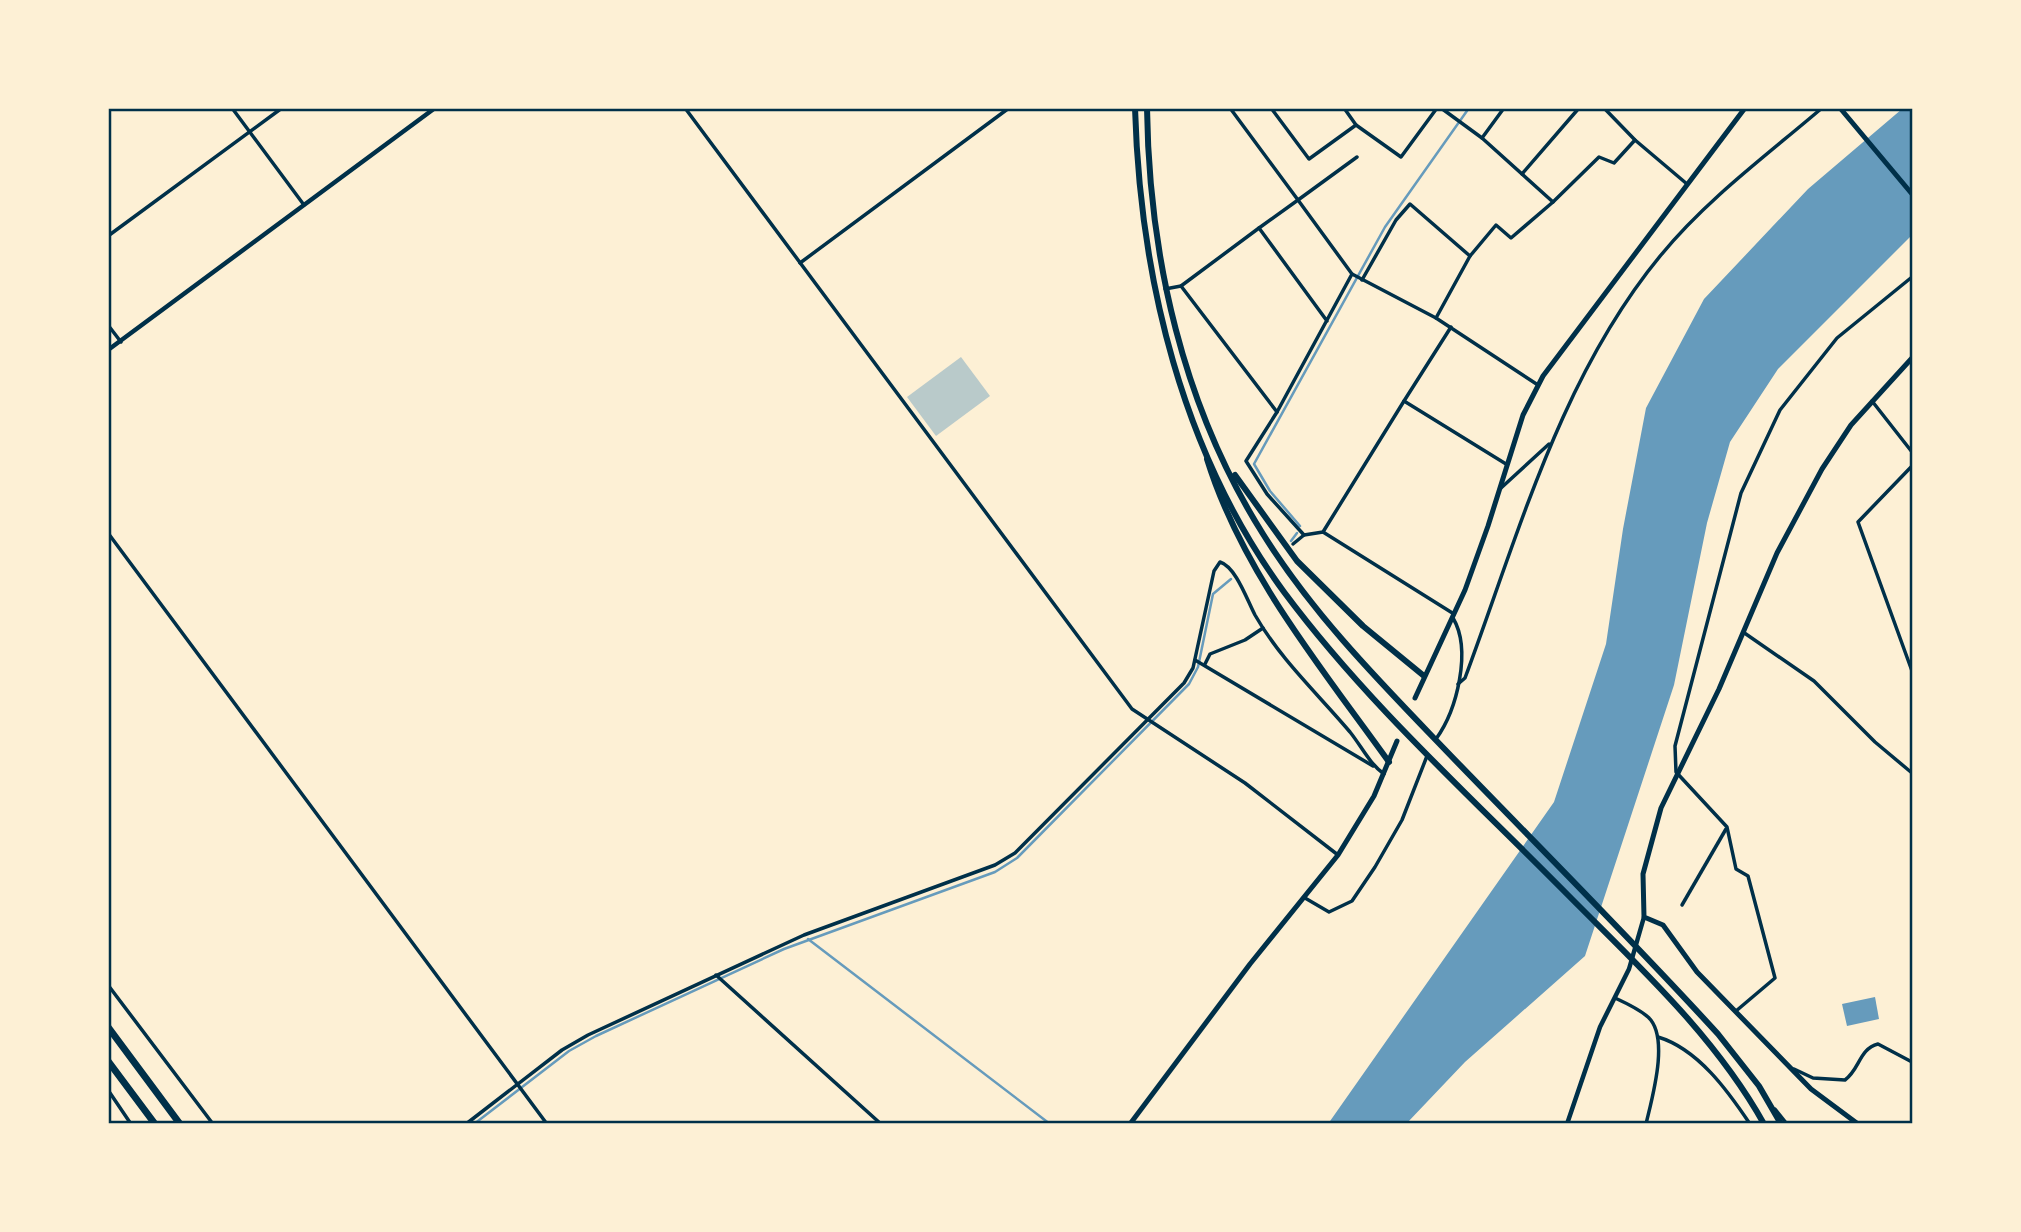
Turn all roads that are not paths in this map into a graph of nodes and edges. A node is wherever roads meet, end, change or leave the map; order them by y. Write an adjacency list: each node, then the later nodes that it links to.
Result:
1 (232, 108): 20 (street)
2 (282, 108): 20 (street)
3 (435, 108): 29 (street)
4 (685, 108): 33 (street)
5 (1009, 108): 33 (street)
6 (1135, 108): 49 (highway)
7 (1147, 108): 37 (highway)
8 (1239, 108): 18 (street)
9 (1271, 108): 19 (street)
10 (1344, 108): 19 (street)
11 (1439, 108): 19 (street); 21 (street)
12 (1504, 108): 21 (street)
13 (1579, 108): 24 (street)
14 (1604, 108): 22 (street)
15 (1745, 108): 25 (main road)
16 (1822, 108): 50 (street)
17 (1840, 109): 26 (main road)
18 (1231, 111): 27 (street)
19 (1356, 125)
20 (250, 132): 29 (street); 31 (street)
21 (1482, 138): 24 (street)
22 (1634, 140): 25 (street); 28 (street)
23 (1357, 157): 27 (street)
24 (1522, 174): 28 (street)
25 (1687, 184): 45 (main road)
26 (1913, 194)
27 (1298, 200): 30 (street); 34 (street)
28 (1553, 202): 32 (street)
29 (305, 206): 42 (street)
30 (1259, 228): 36 (street); 39 (street)
31 (108, 236)
32 (1470, 256): 34 (street); 38 (street)
33 (800, 263): 70 (street)
34 (1358, 277): 38 (street); 39 (street)
35 (1913, 277): 76 (street)
36 (1181, 285): 37 (street); 48 (street)
37 (1165, 289): 52 (highway)
38 (1436, 317): 41 (street)
39 (1327, 321): 48 (street)
40 (108, 325): 42 (street)
41 (1451, 327): 45 (street); 46 (street)
42 (121, 342): 43 (street)
43 (108, 350)
44 (1913, 358): 47 (main road)
45 (1538, 385): 53 (main road)
46 (1404, 401): 53 (street); 56 (street)
47 (1872, 401): 51 (street); 64 (main road)
48 (1278, 412): 58 (street)
49 (1197, 426): 73 (highway); 74 (highway)
50 (1551, 442): 55 (street); 68 (street)
51 (1913, 452)
52 (1226, 462): 67 (highway); 71 (highway)
53 (1506, 464): 55 (main road)
54 (1913, 466): 66 (street)
55 (1500, 488): 62 (main road)
56 (1323, 532): 58 (street); 62 (street)
57 (108, 533): 93 (street)
58 (1304, 535): 59 (street)
59 (1293, 544)
60 (1244, 575): 61 (street)
61 (1237, 579): 63 (street); 65 (street)
62 (1453, 616): 67 (main road); 68 (street)
63 (1263, 628): 65 (street); 75 (street)
64 (1743, 632): 76 (main road); 77 (street)
65 (1200, 662): 70 (street); 75 (street)
66 (1913, 671)
67 (1424, 676): 69 (main road)
68 (1458, 684): 71 (street)
69 (1415, 698)
70 (1150, 723): 80 (street); 84 (street)
71 (1435, 740): 95 (highway)
72 (1397, 741): 74 (main road)
73 (1429, 754): 81 (street); 107 (highway)
74 (1389, 762): 78 (main road)
75 (1373, 766): 78 (street)
76 (1676, 772): 79 (street); 83 (main road)
77 (1913, 773)
78 (1384, 774): 80 (main road)
79 (1727, 827): 82 (street); 87 (street)
80 (1338, 855): 81 (main road)
81 (1305, 898): 103 (main road)
82 (1682, 905)
83 (1644, 917): 86 (street); 87 (main road)
84 (718, 977): 93 (street); 102 (street)
85 (108, 985): 99 (street)
86 (1615, 997): 89 (street); 104 (street)
87 (1736, 1011): 92 (main road)
88 (108, 1027): 98 (highway)
89 (1658, 1037): 105 (street); 106 (street)
90 (108, 1061): 97 (highway)
91 (1913, 1062): 92 (street)
92 (1787, 1065): 110 (main road)
93 (519, 1087): 100 (street); 101 (street)
94 (108, 1090): 96 (street)
95 (1769, 1101): 108 (highway); 109 (street)
96 (131, 1124)
97 (155, 1124)
98 (180, 1124)
99 (213, 1124)
100 (466, 1124)
101 (547, 1124)
102 (881, 1124)
103 (1130, 1124)
104 (1567, 1124)
105 (1646, 1124)
106 (1750, 1124)
107 (1764, 1124)
108 (1781, 1124)
109 (1787, 1124)
110 (1858, 1124)

